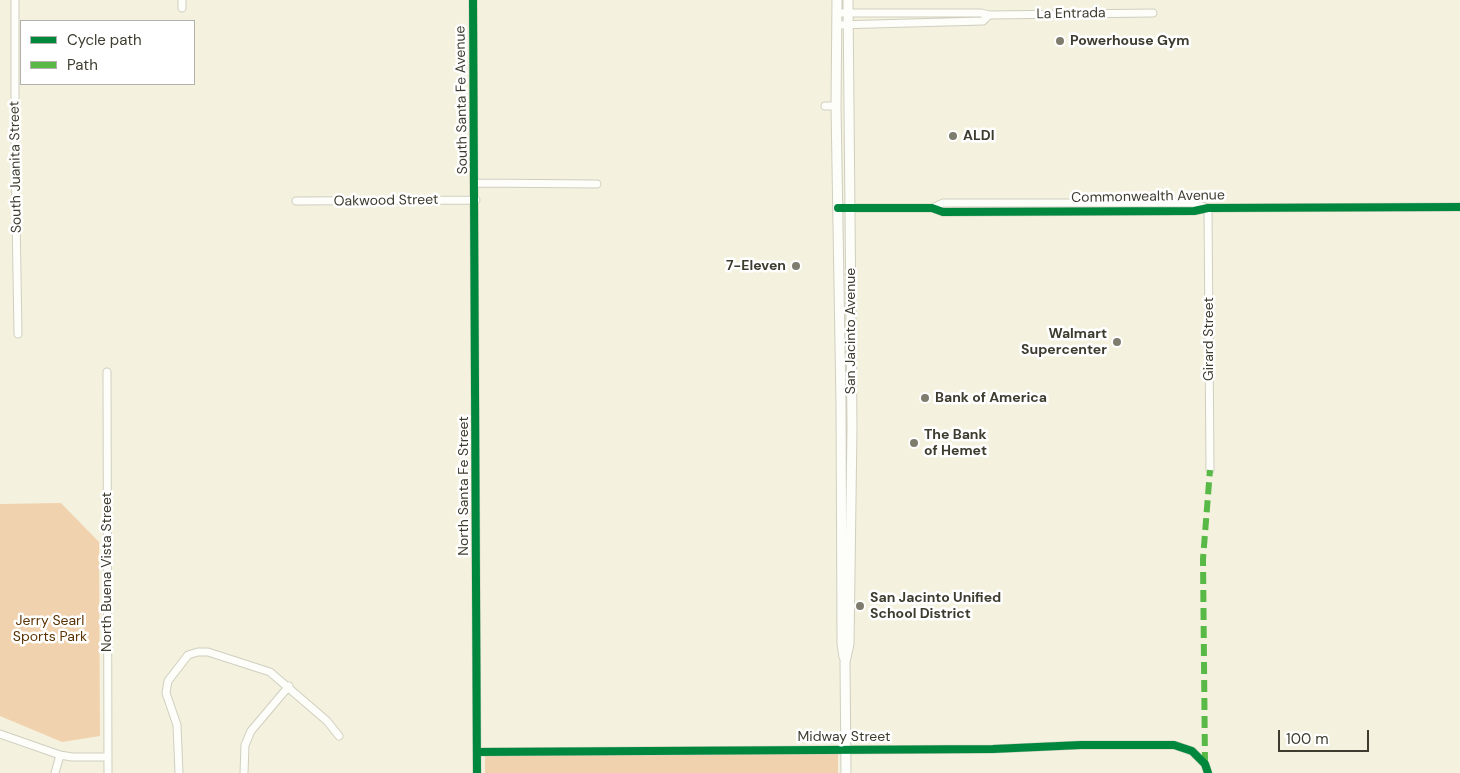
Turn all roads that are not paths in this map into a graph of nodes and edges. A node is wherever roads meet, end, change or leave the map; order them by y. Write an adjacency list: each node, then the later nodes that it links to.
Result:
1 (15, 0): 22 (street, South Juanita Street)
2 (473, 0): 13 (street, South Santa Fe Avenue)
3 (837, 0): 5 (main road, San Jacinto Avenue)
4 (848, 0): 6 (main road, San Jacinto Avenue)
5 (837, 13): 6 (street, La Entrada); 9 (main road, San Jacinto Avenue)
6 (848, 13): 8 (street, La Entrada); 10 (main road, San Jacinto Avenue)
7 (1153, 13): 8 (street, La Entrada)
8 (988, 15): 10 (street, La Entrada)
9 (837, 25): 10 (street, La Entrada); 12 (main road, San Jacinto Avenue)
10 (848, 25): 19 (main road, San Jacinto Avenue)
11 (825, 106): 12 (street)
12 (836, 106): 18 (main road, San Jacinto Avenue)
13 (475, 183): 14 (street); 15 (street, South Santa Fe Avenue)
14 (596, 184)
15 (476, 200): 16 (street, Oakwood Street); 31 (street, North Santa Fe Street)
16 (296, 201)
17 (1460, 207): 20 (street, Commonwealth Avenue)
18 (838, 208): 19 (street, Commonwealth Avenue); 21 (main road, San Jacinto Avenue)
19 (850, 208): 20 (street, Commonwealth Avenue); 23 (main road, San Jacinto Avenue)
20 (1208, 208): 25 (street, Girard Street)
21 (840, 297): 23 (main road); 26 (main road, San Jacinto Avenue)
22 (18, 334)
23 (851, 352): 26 (main road, San Jacinto Avenue)
24 (107, 372): 33 (street, North Buena Vista Street)
25 (1210, 470)
26 (846, 662): 30 (main road, San Jacinto Avenue)
27 (289, 686): 29 (street); 36 (street); 37 (street)
28 (0, 734): 32 (street)
29 (339, 736)
30 (846, 750): 31 (street, Midway Street); 39 (main road, San Jacinto Avenue); 40 (street, Midway Street)
31 (477, 752): 38 (street, North Santa Fe Street)
32 (60, 755): 33 (street); 34 (street)
33 (108, 757): 35 (street, North Buena Vista Street)
34 (55, 773)
35 (108, 773)
36 (179, 773)
37 (244, 773)
38 (477, 773)
39 (846, 773)
40 (1208, 773)

